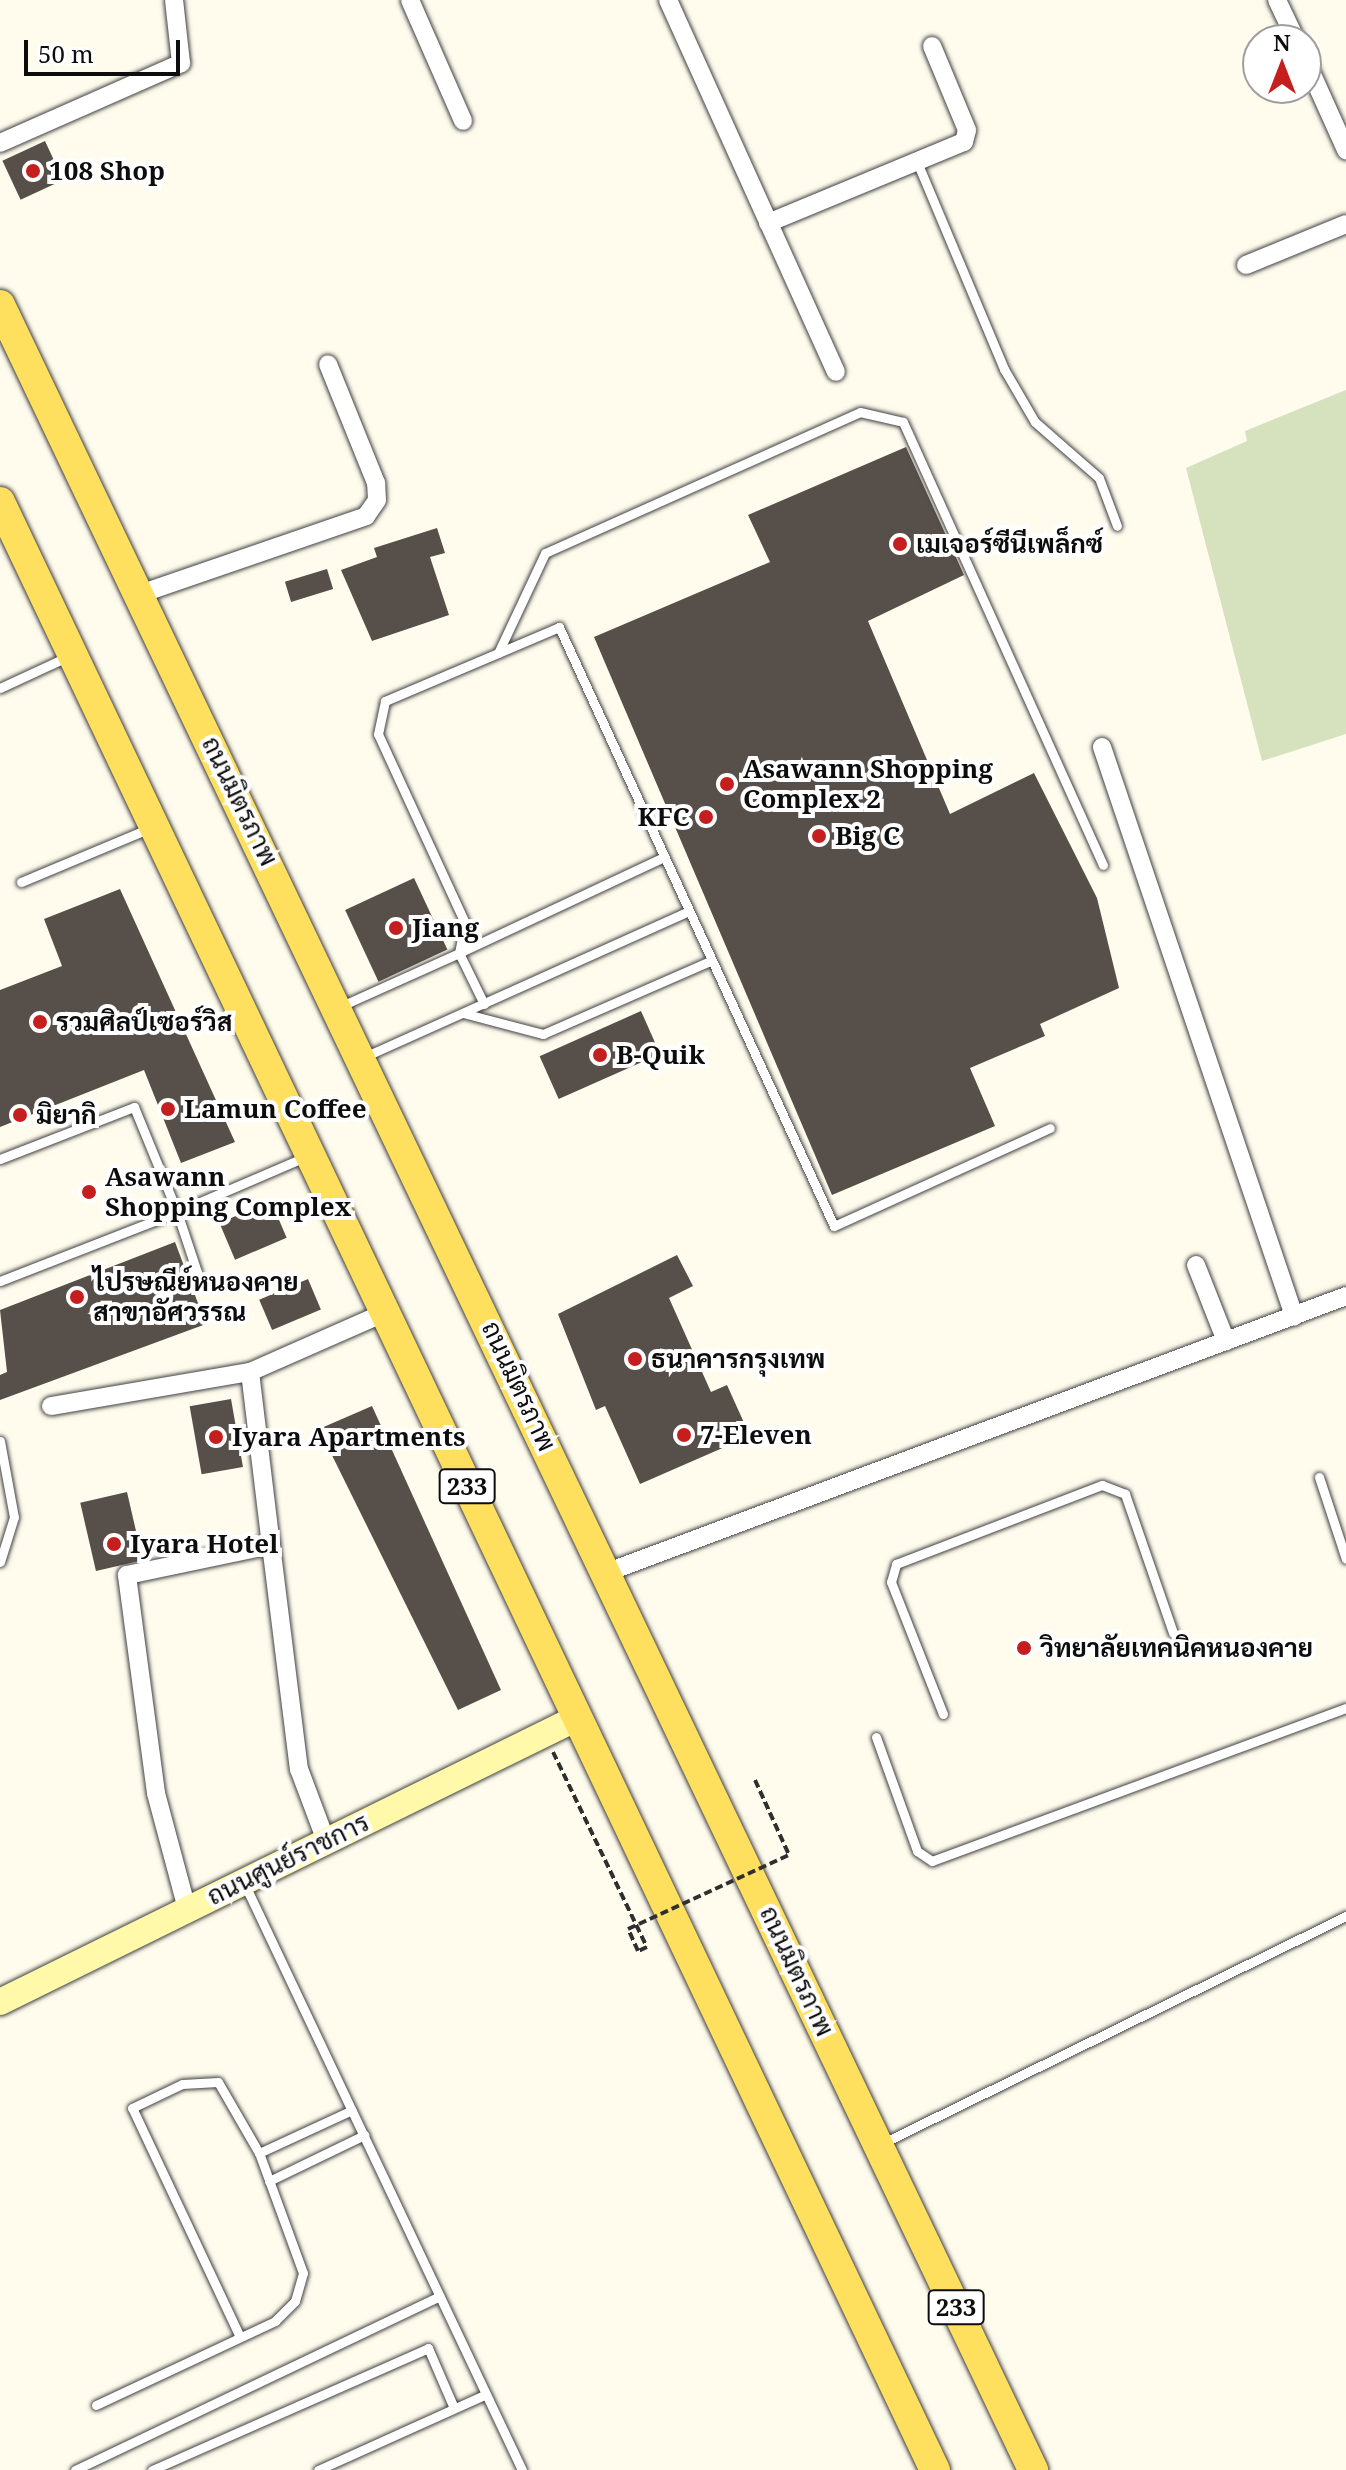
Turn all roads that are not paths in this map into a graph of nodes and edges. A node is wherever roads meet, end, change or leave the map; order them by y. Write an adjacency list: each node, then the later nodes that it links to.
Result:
1 (174, 0): 9 (street)
2 (410, 0): 8 (street)
3 (668, 0): 12 (street)
4 (1277, 0): 5 (street)
5 (1288, 24)
6 (932, 46): 11 (street)
7 (1322, 97): 10 (street)
8 (463, 121)
9 (0, 143)
10 (1346, 150)
11 (917, 162): 12 (street); 19 (lane)
12 (768, 223): 17 (street)
13 (1346, 224): 14 (street)
14 (1246, 265)
15 (0, 305): 20 (main road, ถนนมิตรภาพ / 233)
16 (328, 364): 20 (street)
17 (836, 372)
18 (0, 502): 22 (main road, 233)
19 (1117, 526)
20 (140, 594): 33 (main road, ถนนมิตรภาพ / 233)
21 (498, 653): 26 (lane); 27 (lane); 30 (lane)
22 (71, 656): 23 (lane); 25 (main road, 233)
23 (0, 688)
24 (1102, 747): 45 (street)
25 (150, 828): 28 (lane); 37 (main road, 233)
26 (664, 857): 29 (lane); 30 (lane)
27 (1103, 865)
28 (21, 882)
29 (689, 911): 31 (lane); 32 (lane)
30 (459, 953): 32 (lane); 33 (lane)
31 (712, 960): 34 (lane); 36 (lane)
32 (484, 1004): 34 (lane)
33 (339, 1007): 35 (main road, ถนนมิตรภาพ / 233)
34 (463, 1013): 35 (lane)
35 (363, 1057): 54 (main road, ถนนมิตรภาพ / 233)
36 (1050, 1128)
37 (308, 1156): 39 (lane); 44 (main road, 233)
38 (0, 1159): 39 (lane)
39 (177, 1212): 41 (lane); 42 (lane)
40 (1196, 1265): 46 (street)
41 (0, 1281)
42 (190, 1283)
43 (1346, 1296): 45 (street)
44 (384, 1313): 47 (street); 58 (main road, 233)
45 (1294, 1316): 46 (street)
46 (1226, 1341): 54 (street)
47 (250, 1372): 48 (street); 51 (street)
48 (51, 1406)
49 (0, 1441): 53 (lane)
50 (1319, 1477): 52 (lane)
51 (271, 1545): 60 (street); 62 (street)
52 (1346, 1559)
53 (0, 1562)
54 (608, 1572): 67 (main road, ถนนมิตรภาพ / 233)
55 (1173, 1633): 57 (lane)
56 (1346, 1708): 59 (lane)
57 (943, 1714)
58 (577, 1718): 60 (street, ถนนศูนย์ราชการ); 80 (main road, 233)
59 (876, 1737)
60 (326, 1841): 61 (street, ถนนศูนย์ราชการ)
61 (244, 1882): 62 (street, ถนนศูนย์ราชการ); 65 (lane)
62 (187, 1909): 64 (street, ถนนศูนย์ราชการ)
63 (1346, 1916): 67 (lane)
64 (0, 2002)
65 (352, 2110): 66 (lane); 68 (lane)
66 (364, 2135): 69 (lane); 70 (lane)
67 (880, 2144): 72 (main road, ถนนมิตรภาพ / 233)
68 (259, 2153): 69 (lane); 71 (lane)
69 (269, 2181): 71 (lane)
70 (440, 2296): 73 (lane); 76 (lane)
71 (240, 2337): 74 (lane)
72 (990, 2380): 81 (main road, ถนนมิตรภาพ / 233); 82 (main road)
73 (486, 2394): 75 (lane); 79 (lane)
74 (96, 2405)
75 (454, 2408): 77 (lane); 78 (lane)
76 (75, 2470)
77 (152, 2470)
78 (318, 2470)
79 (522, 2470)
80 (935, 2470)
81 (1033, 2470)
82 (1047, 2470)

